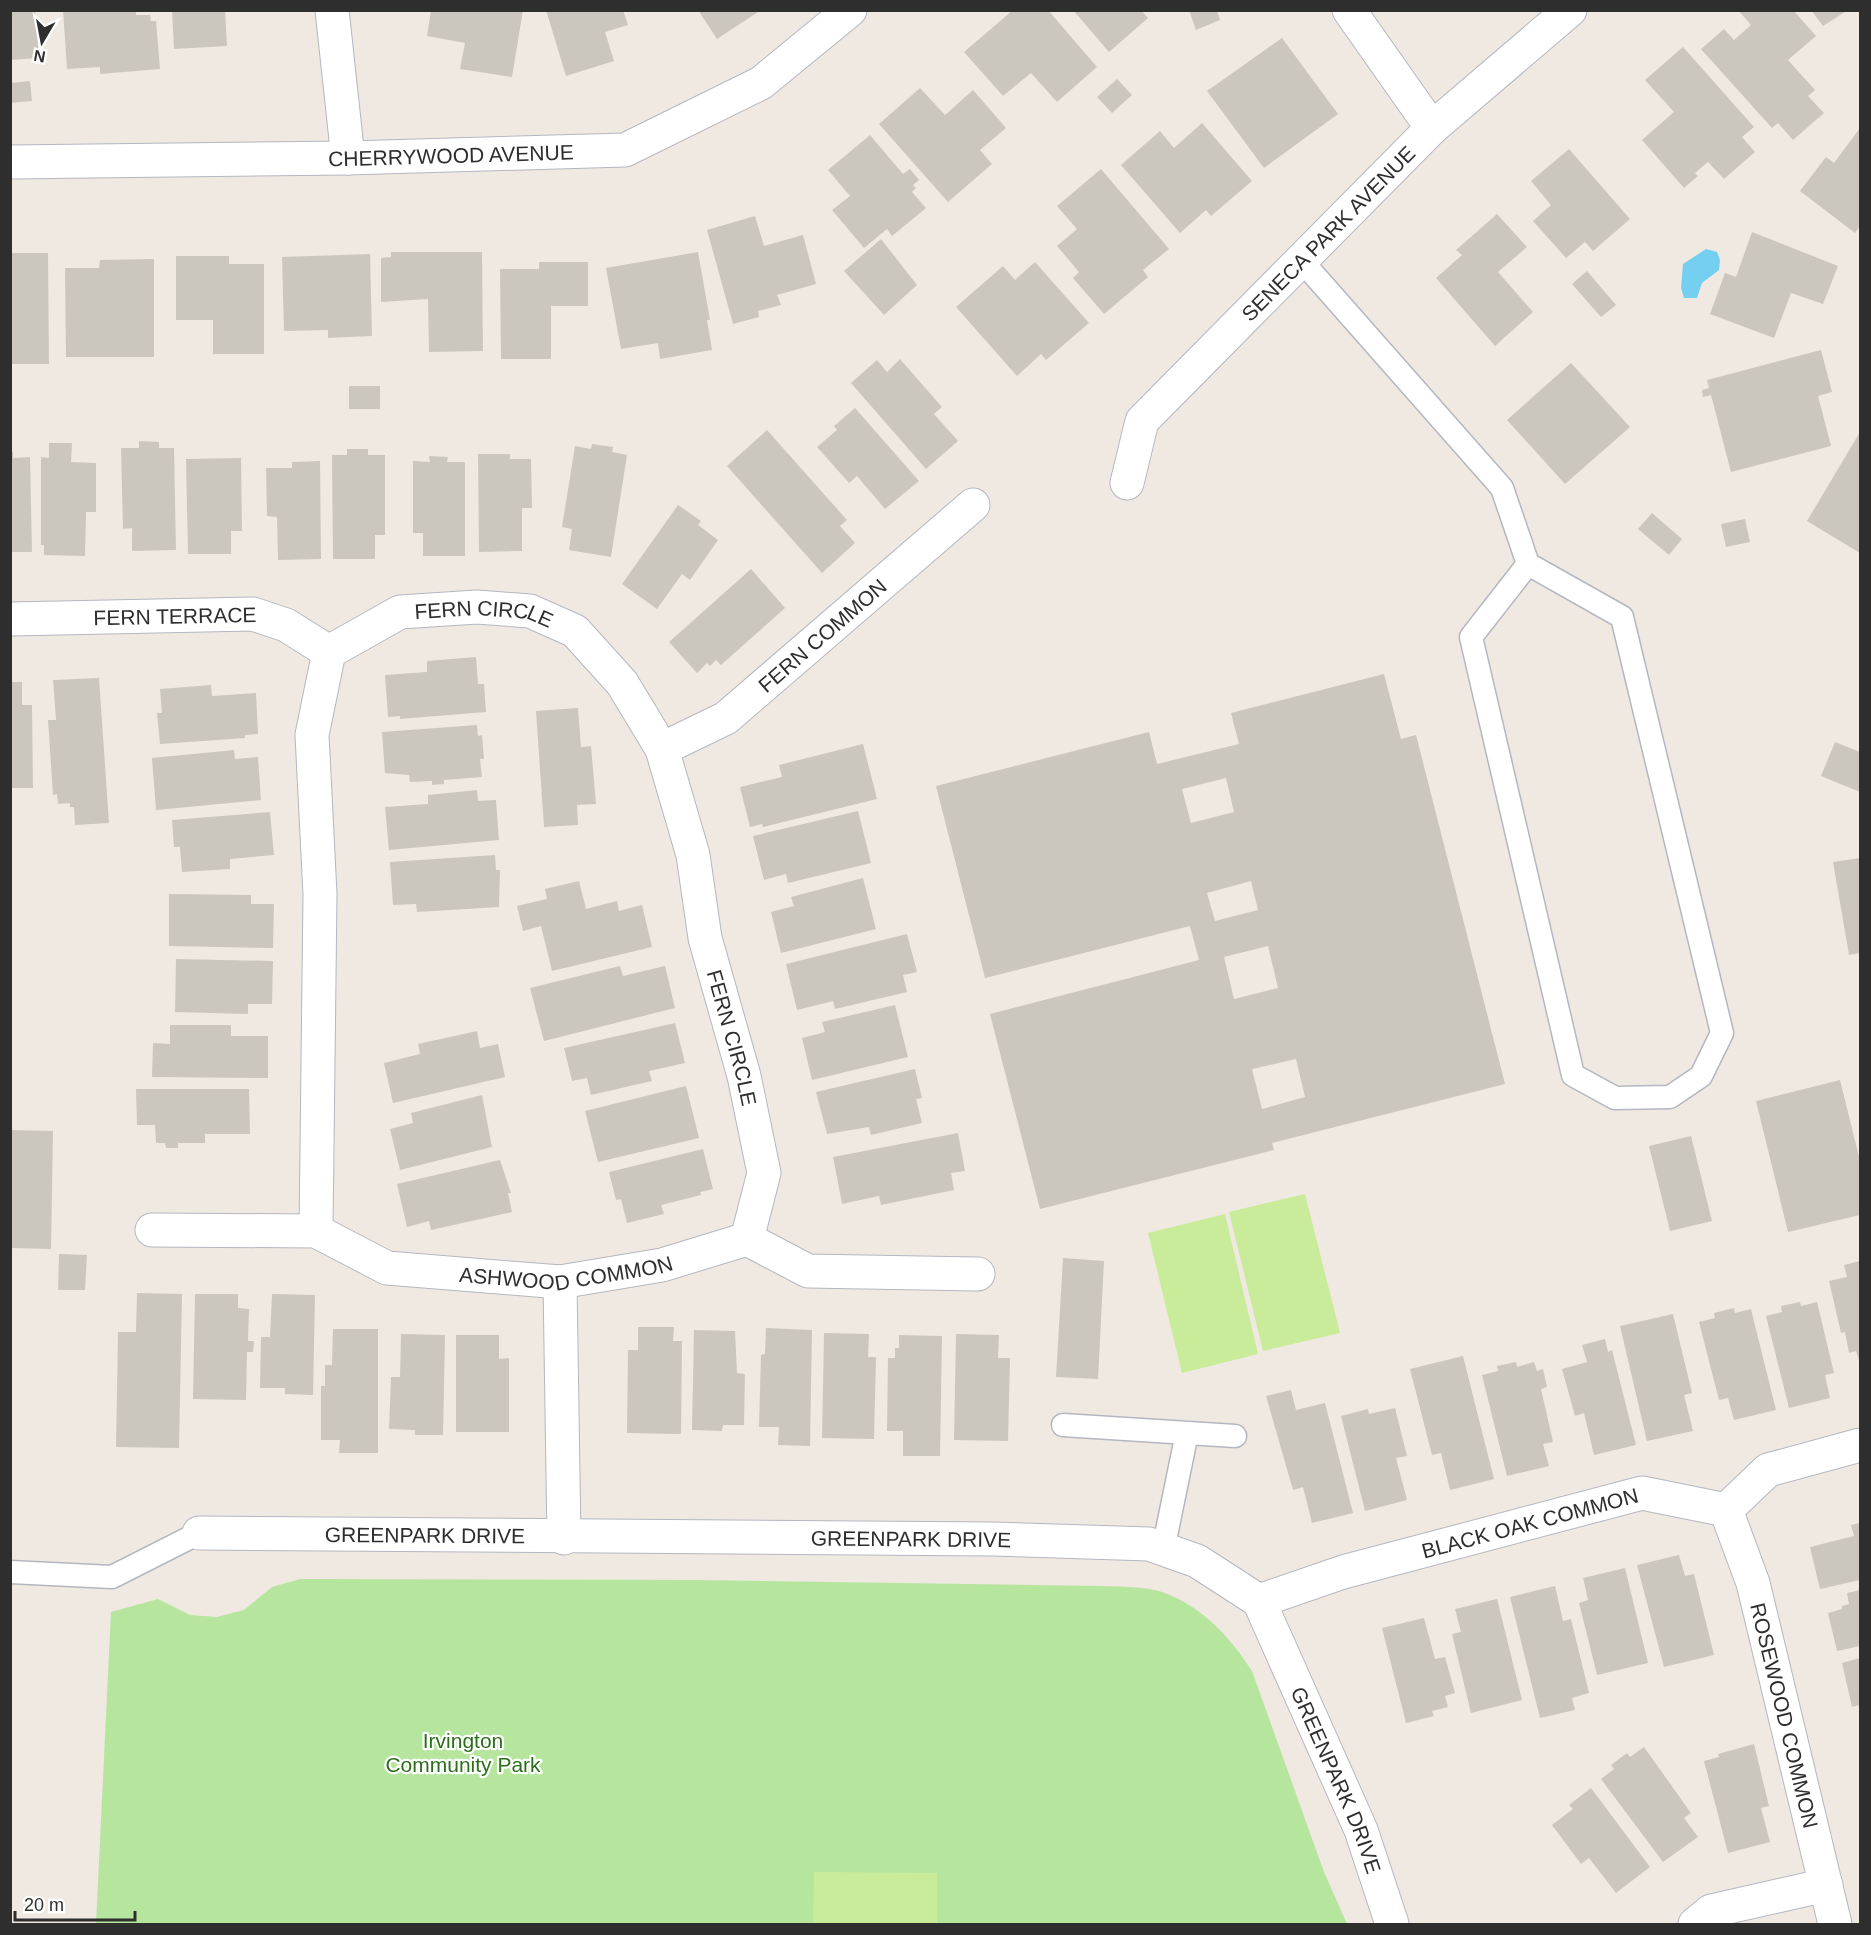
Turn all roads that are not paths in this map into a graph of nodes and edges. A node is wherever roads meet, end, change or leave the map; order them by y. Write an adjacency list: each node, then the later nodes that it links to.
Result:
1 (332, 10): 6 (street)
2 (850, 10): 6 (street, CHERRYWOOD AVENUE)
3 (1349, 10): 5 (street)
4 (1570, 10): 5 (street, SENECA PARK AVENUE)
5 (1432, 128): 8 (street, SENECA PARK AVENUE)
6 (348, 158): 7 (street, CHERRYWOOD AVENUE)
7 (10, 162)
8 (1301, 260): 9 (street, SENECA PARK AVENUE); 11 (lane)
9 (1127, 483)
10 (973, 505): 14 (street, FERN COMMON)
11 (1528, 564): 11 (lane)
12 (10, 619): 13 (street, FERN TERRACE)
13 (329, 652): 14 (street, FERN CIRCLE); 16 (street)
14 (662, 749): 17 (street, FERN CIRCLE)
15 (152, 1230): 16 (street, ASHWOOD COMMON)
16 (316, 1231): 19 (street, ASHWOOD COMMON)
17 (747, 1239): 18 (street); 19 (street, ASHWOOD COMMON)
18 (978, 1274)
19 (560, 1282): 26 (street)
20 (1063, 1425): 21 (lane)
21 (1187, 1433): 22 (lane); 27 (lane)
22 (1235, 1436)
23 (1860, 1445): 24 (street)
24 (1726, 1510): 29 (street, BLACK OAK COMMON); 30 (street, ROSEWOOD COMMON)
25 (199, 1533): 26 (street, GREENPARK DRIVE); 28 (lane)
26 (564, 1538): 27 (street, GREENPARK DRIVE)
27 (1163, 1550): 29 (street, GREENPARK DRIVE)
28 (10, 1572)
29 (1259, 1601): 31 (street, GREENPARK DRIVE)
30 (1826, 1885): 32 (street); 33 (street, ROSEWOOD COMMON)
31 (1392, 1924)
32 (1695, 1924)
33 (1835, 1924)

